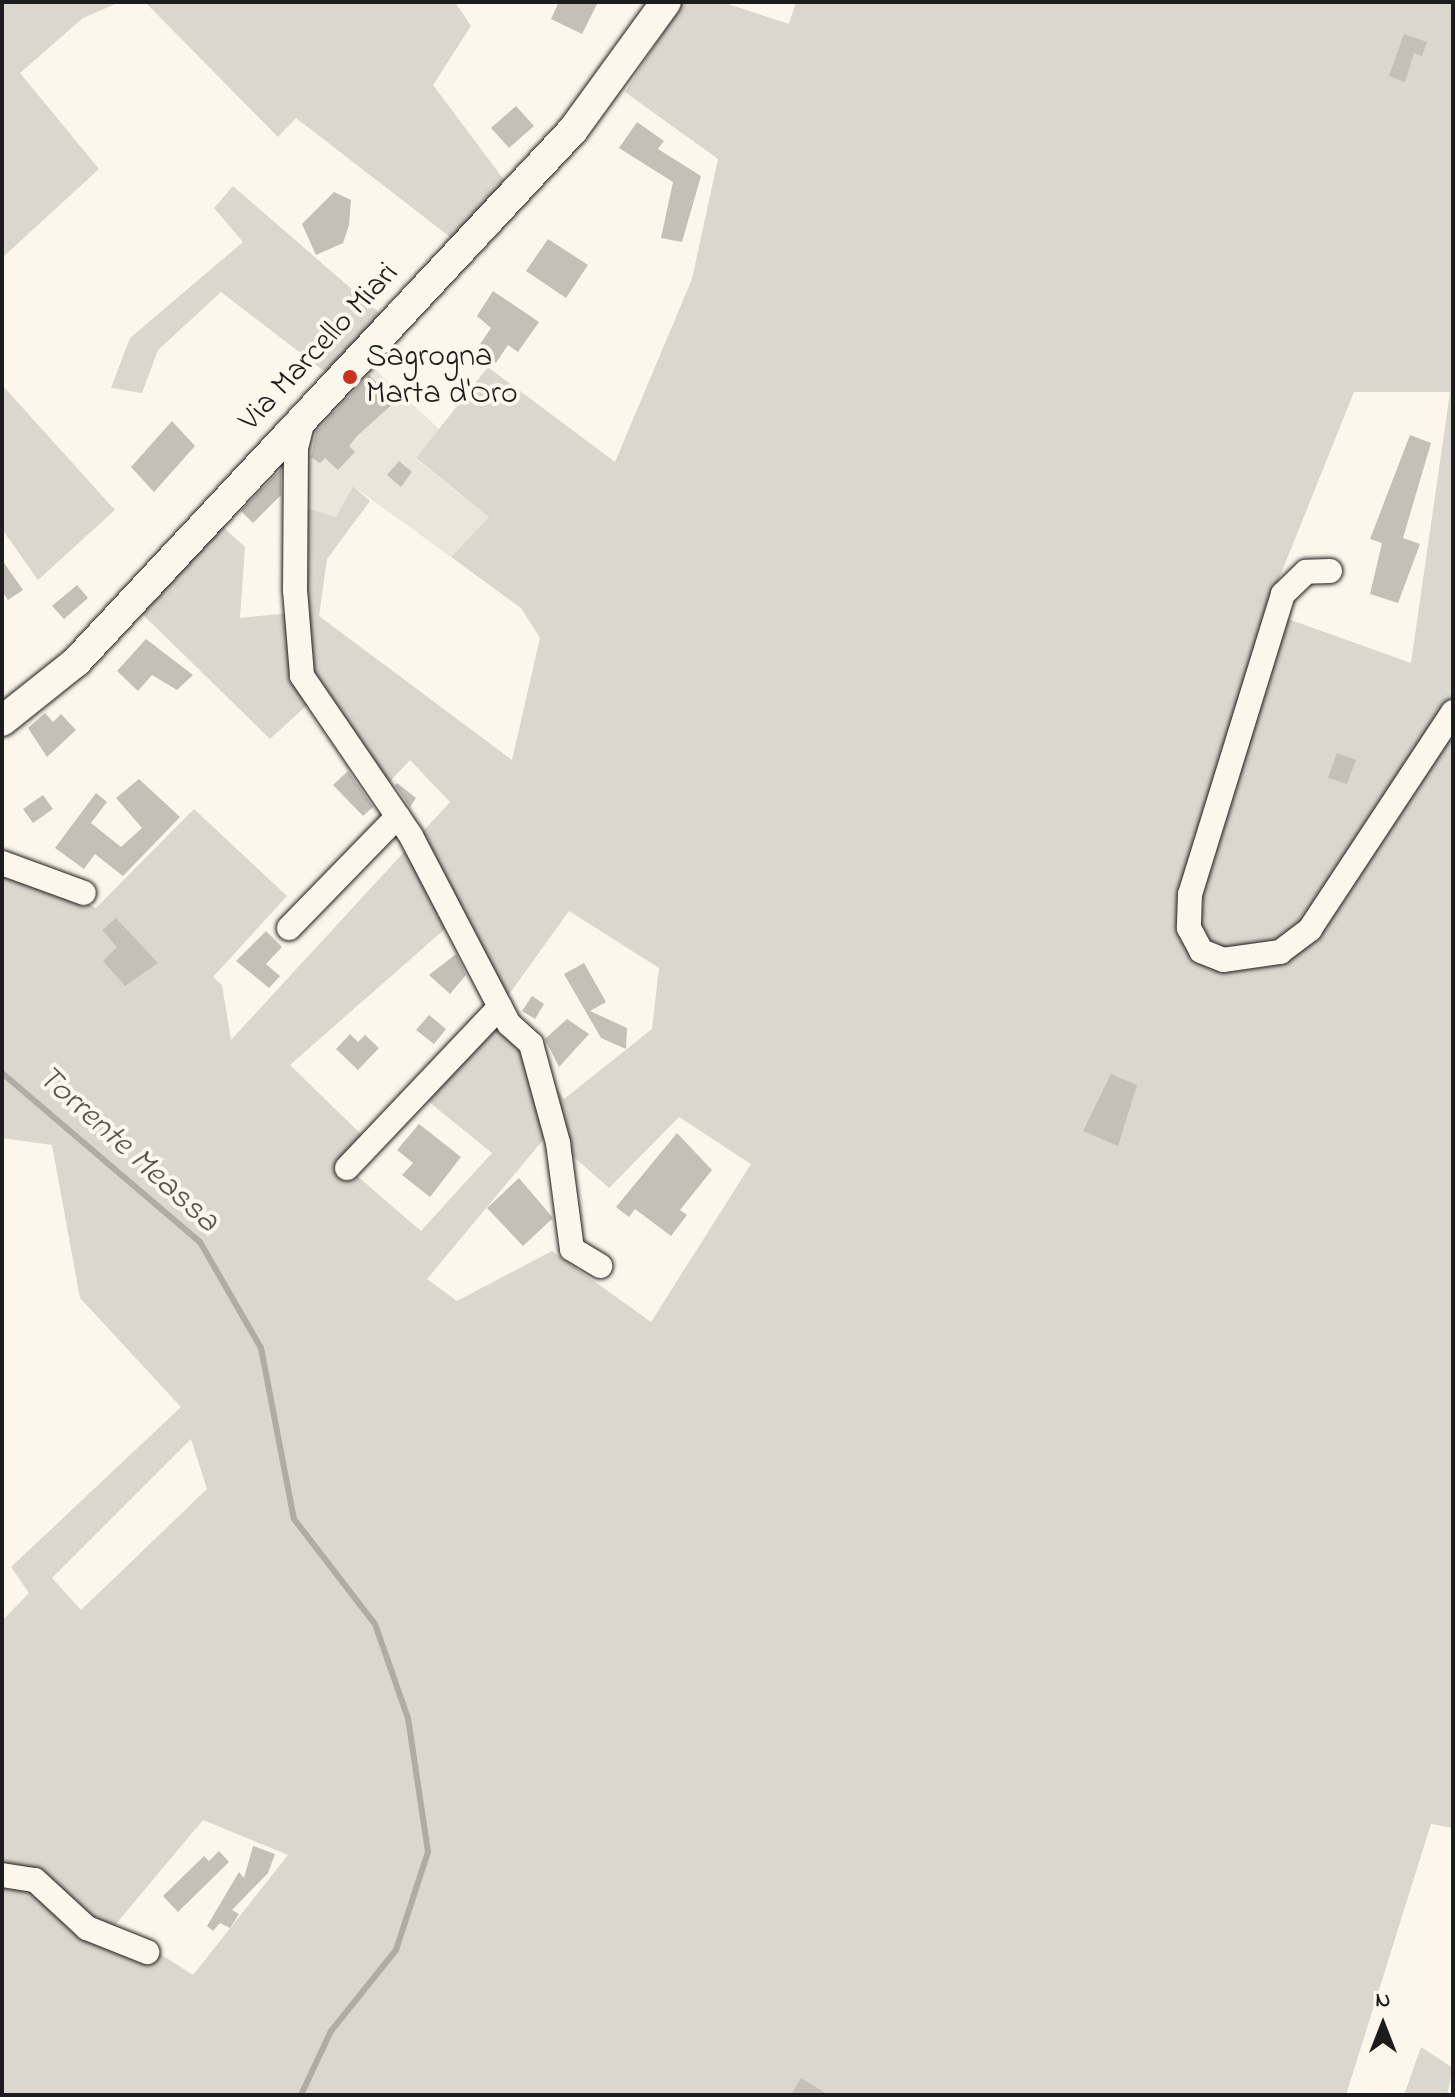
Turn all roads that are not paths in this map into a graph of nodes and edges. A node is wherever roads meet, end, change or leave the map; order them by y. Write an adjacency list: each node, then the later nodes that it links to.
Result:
1 (666, 2): 2 (main road, Via Marcello Miari)
2 (304, 417): 5 (main road, Via Marcello Miari); 6 (lane)
3 (1330, 571): 4 (lane)
4 (1453, 712)
5 (2, 721)
6 (398, 816): 9 (lane); 10 (lane)
7 (2, 863): 8 (lane)
8 (84, 893)
9 (289, 928)
10 (500, 1007): 11 (lane); 12 (lane)
11 (347, 1168)
12 (600, 1266)
13 (2, 1875): 14 (lane)
14 (147, 1952)

